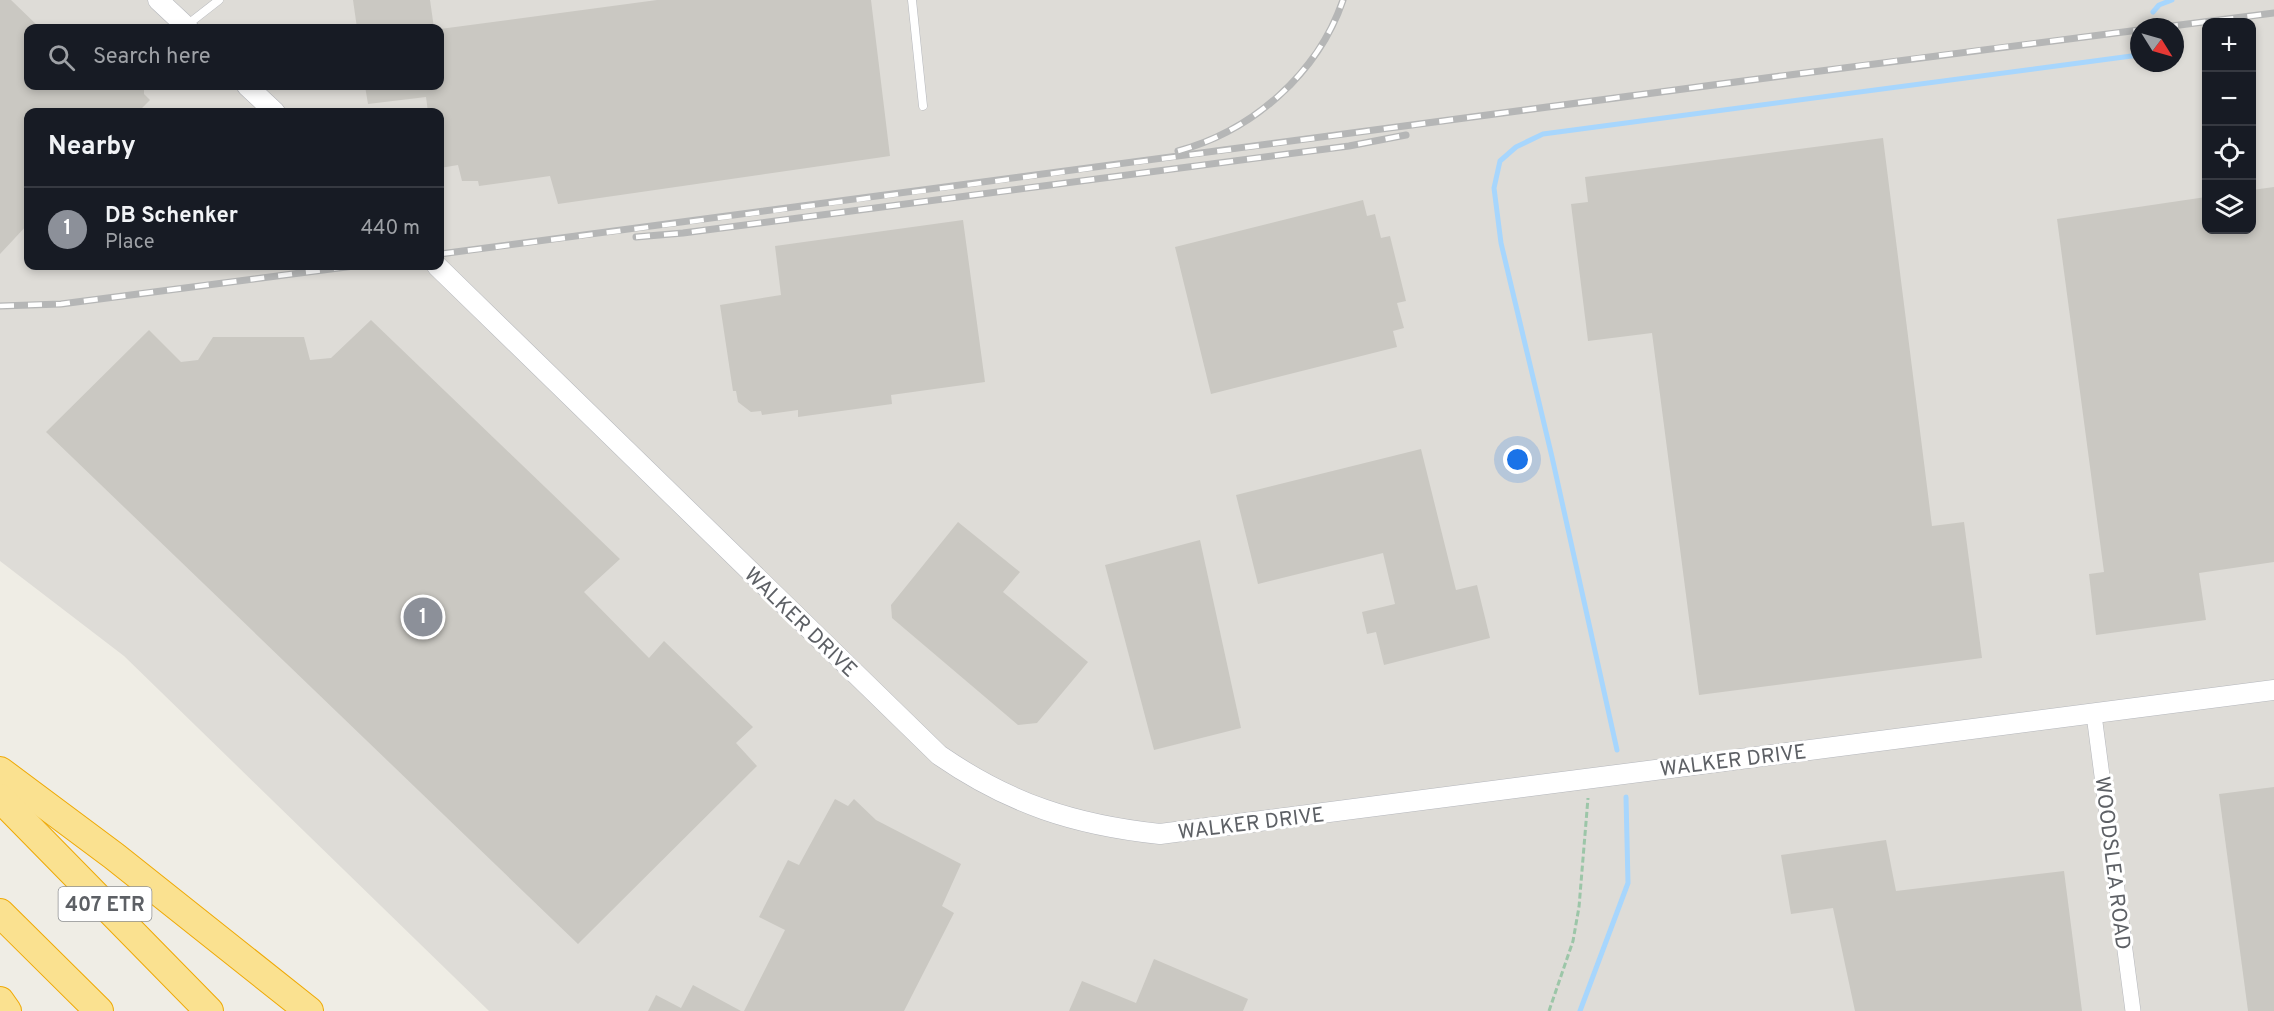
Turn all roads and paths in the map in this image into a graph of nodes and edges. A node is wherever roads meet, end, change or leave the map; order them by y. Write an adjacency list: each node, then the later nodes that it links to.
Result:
1 (158, 0): 4 (street)
2 (219, 0): 5 (lane)
3 (912, 0): 7 (lane)
4 (184, 24)
5 (191, 24)
6 (251, 90): 8 (street)
7 (923, 106)
8 (271, 108)
9 (441, 270): 13 (street, WALKER DRIVE)
10 (2274, 690): 11 (street, WALKER DRIVE)
11 (2094, 715): 13 (street, WALKER DRIVE); 22 (street, WOODSLEA ROAD)
12 (0, 771): 20 (highway)
13 (1589, 778): 21 (path)
14 (0, 798): 19 (highway, 407 ETR)
15 (0, 913): 18 (highway)
16 (0, 1002): 17 (highway)
17 (7, 1011)
18 (99, 1011)
19 (209, 1011)
20 (309, 1011)
21 (1550, 1011)
22 (2133, 1011)

